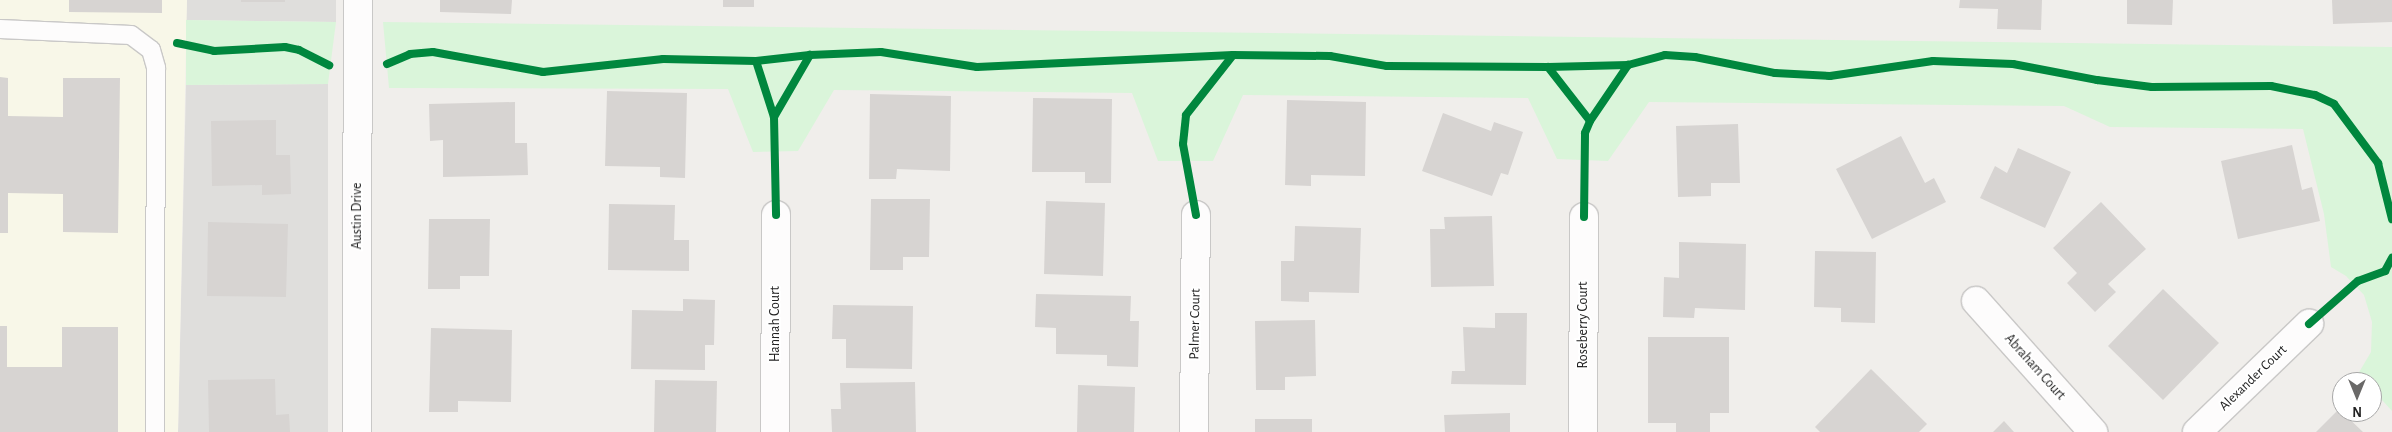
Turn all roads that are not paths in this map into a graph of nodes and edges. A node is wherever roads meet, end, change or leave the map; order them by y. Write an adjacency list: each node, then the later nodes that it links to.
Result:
1 (358, 0): 9 (street, Austin Drive)
2 (0, 29): 8 (lane)
3 (776, 215): 10 (street, Hannah Court)
4 (1196, 215): 11 (street, Palmer Court)
5 (1584, 217): 12 (street, Roseberry Court)
6 (1976, 301): 13 (street, Abraham Court)
7 (2309, 324): 14 (street, Alexander Court)
8 (155, 432)
9 (357, 432)
10 (775, 432)
11 (1194, 432)
12 (1583, 432)
13 (2093, 432)
14 (2197, 432)

